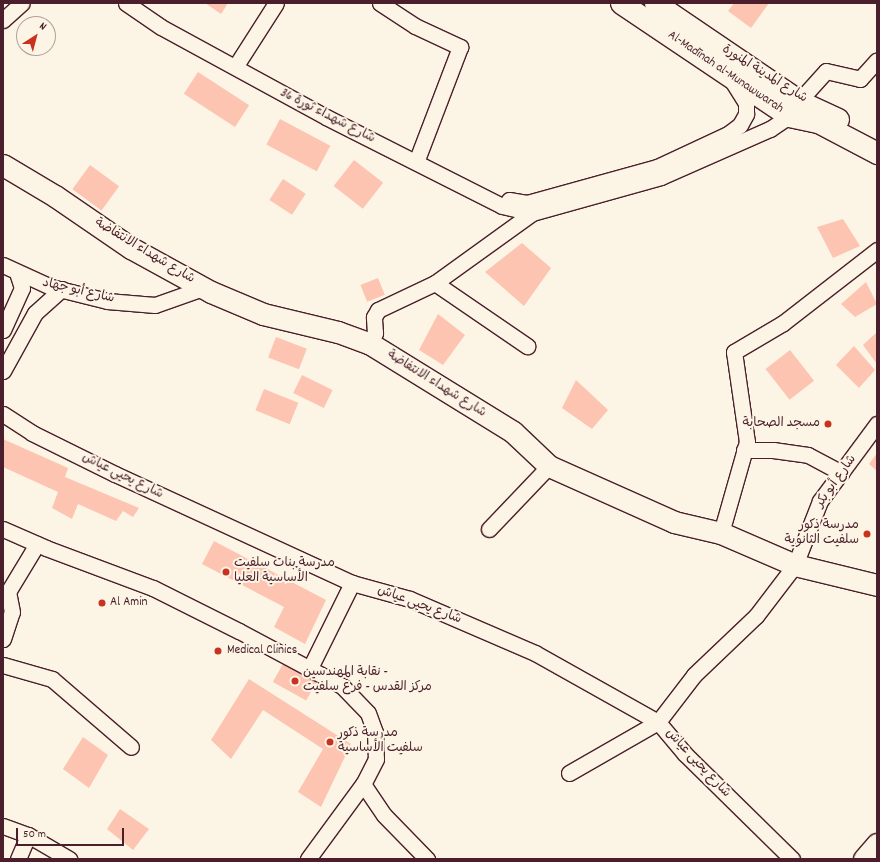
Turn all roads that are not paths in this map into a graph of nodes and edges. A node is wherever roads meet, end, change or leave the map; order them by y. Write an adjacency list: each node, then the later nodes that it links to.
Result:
1 (22, 3): 8 (street)
2 (126, 3): 17 (street, شارع شهداء ثورة 36)
3 (137, 3): 10 (street, شارع شهداء ثورة 36)
4 (276, 3): 10 (street)
5 (380, 3): 15 (street)
6 (622, 3): 11 (main road, Al-Madīnah al-Munawwarah)
7 (655, 3): 12 (main road, شارع المدينة المنورة)
8 (3, 20)
9 (877, 60): 12 (street)
10 (237, 64): 15 (street, شارع شهداء ثورة 36)
11 (727, 75): 12 (main road, Al-Madīnah al-Munawwarah); 18 (street)
12 (794, 108): 13 (main road, شارع المدينة المنورة); 14 (main road, Al-Madīnah al-Munawwarah); 18 (street)
13 (877, 141)
14 (877, 153)
15 (418, 157): 18 (street, شارع شهداء ثورة 36)
16 (3, 165): 24 (main road, شارع شهداء الانتفاضة)
17 (502, 206): 18 (street, شارع شهداء ثورة 36); 19 (street)
18 (532, 210): 19 (street)
19 (508, 230): 23 (street)
20 (877, 250): 32 (street)
21 (3, 265): 22 (street, شارع أبو جهاد)
22 (17, 273): 25 (street, شارع أبو جهاد); 26 (street)
23 (435, 283): 27 (street); 28 (street)
24 (202, 288): 25 (street, شارع أبو جهاد); 27 (main road, شارع شهداء الانتفاضة)
25 (62, 289): 29 (street)
26 (3, 330)
27 (369, 342): 33 (main road, شارع شهداء الانتفاضة)
28 (527, 346)
29 (3, 371)
30 (3, 414): 40 (street, شارع يحيى عياش)
31 (877, 424): 34 (street, شارع أبو بكر)
32 (744, 450): 34 (street); 37 (street)
33 (549, 466): 36 (street); 37 (main road, شارع شهداء الانتفاضة)
34 (842, 473): 39 (street, شارع أبو بكر)
35 (3, 529): 38 (street)
36 (489, 529)
37 (721, 533): 39 (main road, شارع شهداء الانتفاضة)
38 (37, 544): 42 (street); 45 (street)
39 (795, 565): 41 (main road, شارع شهداء الانتفاضة); 46 (street, شارع أبو بكر)
40 (352, 583): 45 (street); 46 (street, شارع يحيى عياش)
41 (877, 585)
42 (6, 591): 43 (street)
43 (3, 639)
44 (3, 665): 47 (street)
45 (310, 668): 49 (street)
46 (658, 722): 48 (street); 57 (street, شارع يحيى عياش)
47 (131, 747)
48 (569, 773)
49 (363, 784): 55 (street); 56 (street)
50 (3, 826): 51 (street)
51 (28, 835): 53 (street); 54 (street)
52 (877, 844): 58 (main road)
53 (18, 859)
54 (69, 859)
55 (308, 859)
56 (427, 859)
57 (792, 859)
58 (864, 859)

